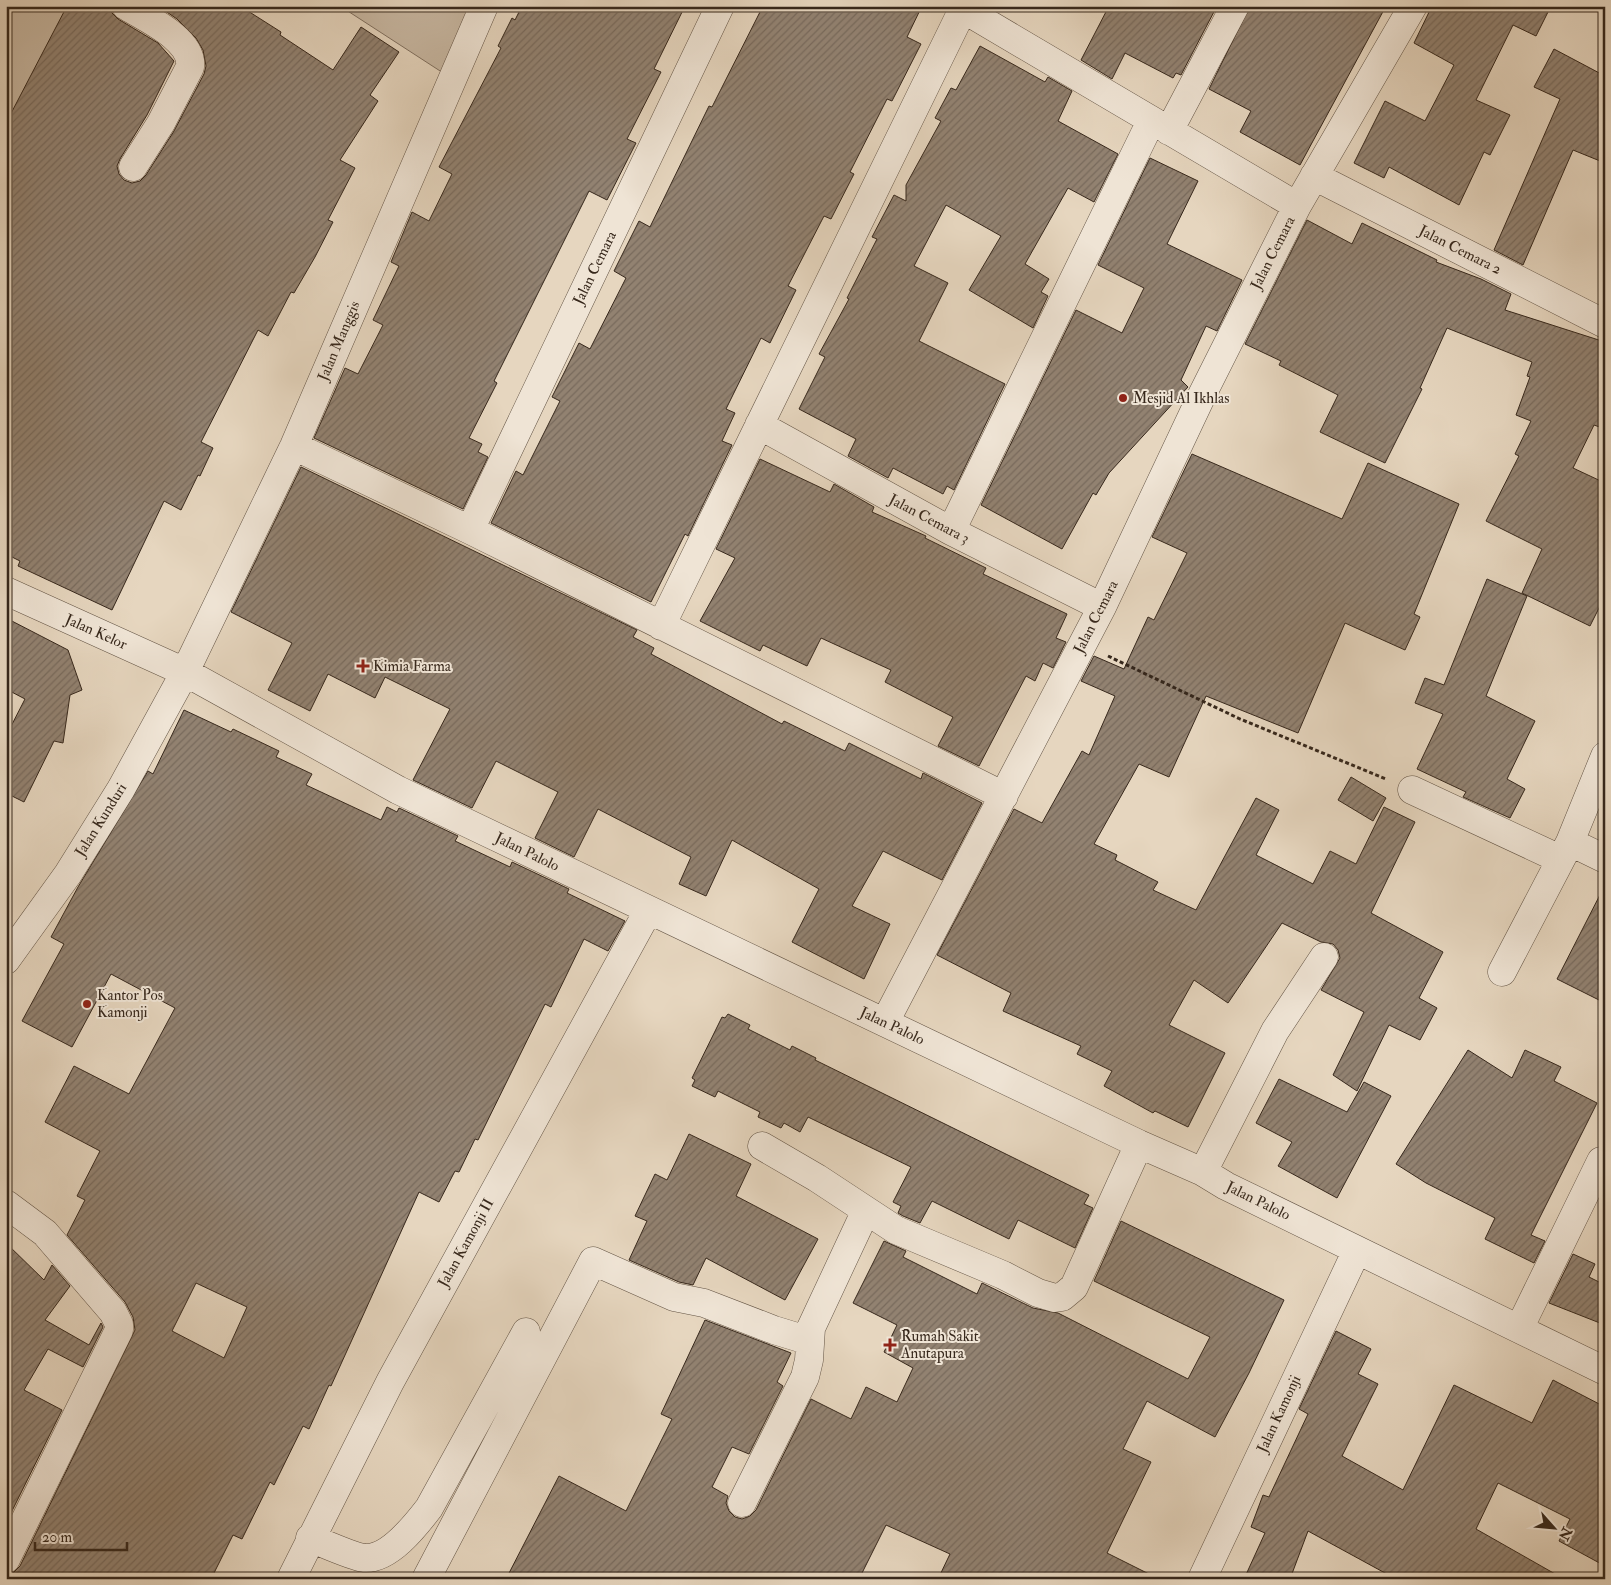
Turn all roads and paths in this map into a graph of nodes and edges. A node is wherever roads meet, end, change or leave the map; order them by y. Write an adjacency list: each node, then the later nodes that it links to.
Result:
1 (126, 6): 8 (street)
2 (484, 6): 13 (street, Jalan Manggis)
3 (720, 6): 14 (street, Jalan Cemara)
4 (1235, 6): 7 (street)
5 (1413, 6): 9 (street, Jalan Cemara)
6 (960, 8): 7 (street, Jalan Cemara); 12 (street)
7 (1160, 126): 10 (street, Jalan Cemara); 15 (street)
8 (133, 166)
9 (1314, 176): 10 (street, Jalan Cemara); 11 (street, Jalan Cemara 2)
10 (1297, 206): 17 (street, Jalan Cemara)
11 (1605, 324)
12 (759, 425): 15 (street, Jalan Cemara 3); 18 (street)
13 (294, 446): 14 (street); 20 (street, Jalan Manggis)
14 (470, 530): 18 (street)
15 (951, 531): 17 (street, Jalan Cemara 3)
16 (6, 591): 20 (street, Jalan Kelor)
17 (1102, 607): 19 (street, Jalan Cemara)
18 (661, 626): 23 (street)
19 (1083, 644): 22 (path); 23 (street, Jalan Cemara)
20 (185, 672): 26 (street, Jalan Palolo); 28 (street, Jalan Kunduri)
21 (1605, 756): 24 (street)
22 (1412, 790): 24 (street)
23 (1004, 796): 30 (street, Jalan Cemara)
24 (1565, 851): 25 (street); 29 (street)
25 (1605, 859)
26 (648, 911): 30 (street, Jalan Palolo); 43 (street, Jalan Kamonji II)
27 (1324, 957): 34 (street)
28 (6, 960)
29 (1502, 972)
30 (885, 1022): 31 (street, Jalan Palolo)
31 (1139, 1144): 34 (street, Jalan Palolo); 36 (street)
32 (762, 1146): 36 (street)
33 (1602, 1161): 38 (street)
34 (1203, 1172): 37 (street, Jalan Palolo)
35 (6, 1204): 44 (street)
36 (868, 1212): 40 (street)
37 (1357, 1250): 38 (street, Jalan Palolo); 47 (street, Jalan Kamonji)
38 (1519, 1329): 41 (street, Jalan Palolo)
39 (526, 1332): 43 (street)
40 (810, 1341): 42 (street); 46 (street)
41 (1605, 1371)
42 (742, 1503)
43 (310, 1538): 45 (street, Jalan Kamonji II)
44 (6, 1559)
45 (290, 1579)
46 (426, 1579)
47 (1202, 1579)

